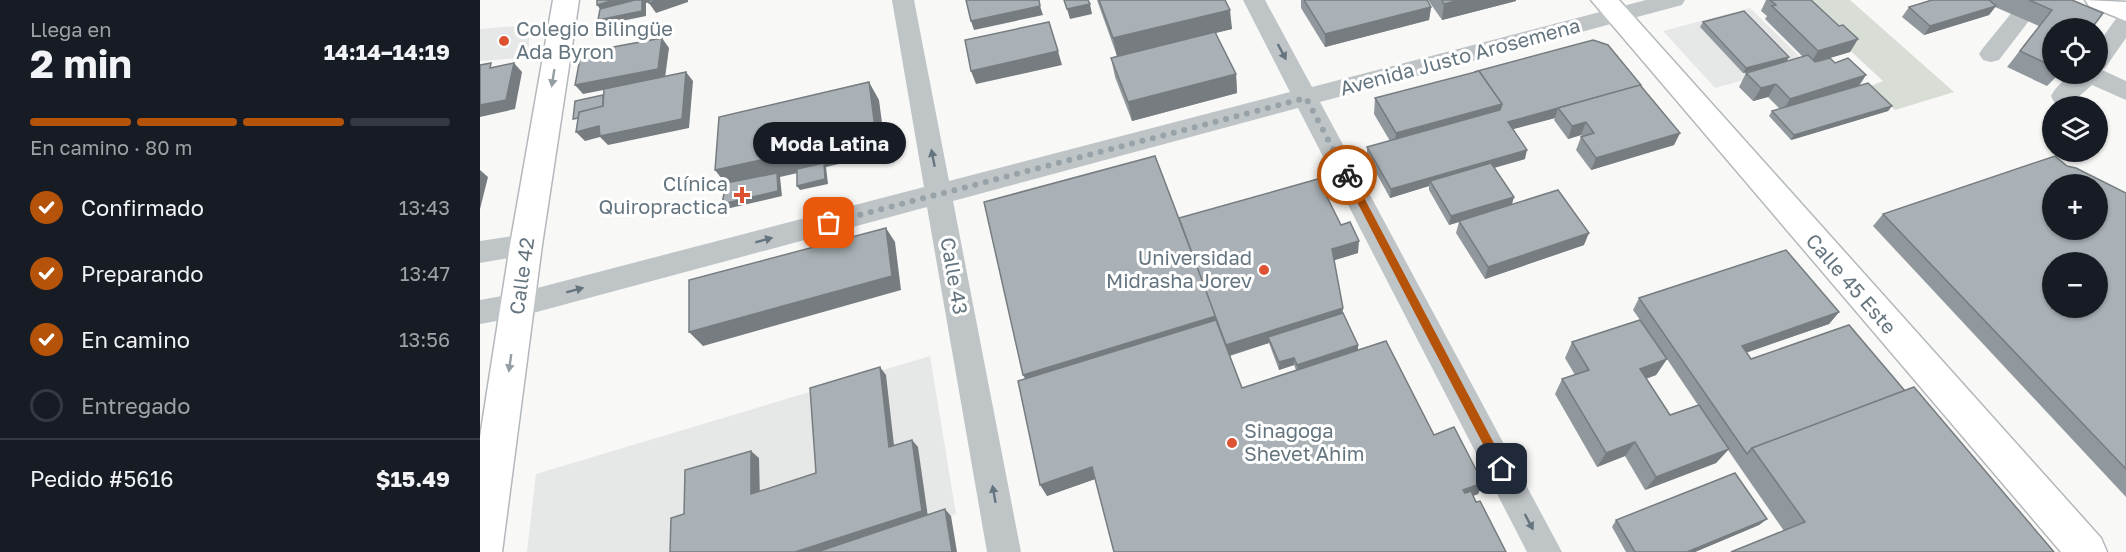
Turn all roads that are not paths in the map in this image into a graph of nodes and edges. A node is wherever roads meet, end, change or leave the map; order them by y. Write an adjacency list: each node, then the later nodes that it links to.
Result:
1 (566, 0): 16 (main road, Calle 42, one-way to 16)
2 (903, 0): 15 (street, Calle 43, one-way to 2)
3 (1254, 0): 14 (street, one-way to 14)
4 (1674, 0): 7 (street, Avenida Justo Arosemena)
5 (2034, 0): 11 (street)
6 (2098, 0): 8 (main road)
7 (1610, 8): 14 (street, Avenida Justo Arosemena); 23 (main road, Calle 45 Este)
8 (2126, 12)
9 (2126, 21): 10 (street)
10 (2108, 46)
11 (1991, 54)
12 (2126, 91): 13 (street)
13 (2063, 96)
14 (1306, 98): 15 (street, Avenida Justo Arosemena); 22 (street, one-way to 22)
15 (939, 194): 18 (street, Avenida Justo Arosemena, one-way to 15); 21 (street, Calle 43, one-way to 15)
16 (526, 245): 17 (street); 18 (main road, Calle 42)
17 (480, 252)
18 (519, 305): 19 (street, Avenida Justo Arosemena); 20 (main road, Calle 42, one-way to 20)
19 (480, 312)
20 (482, 552)
21 (1004, 552)
22 (1545, 552)
23 (2087, 552)

